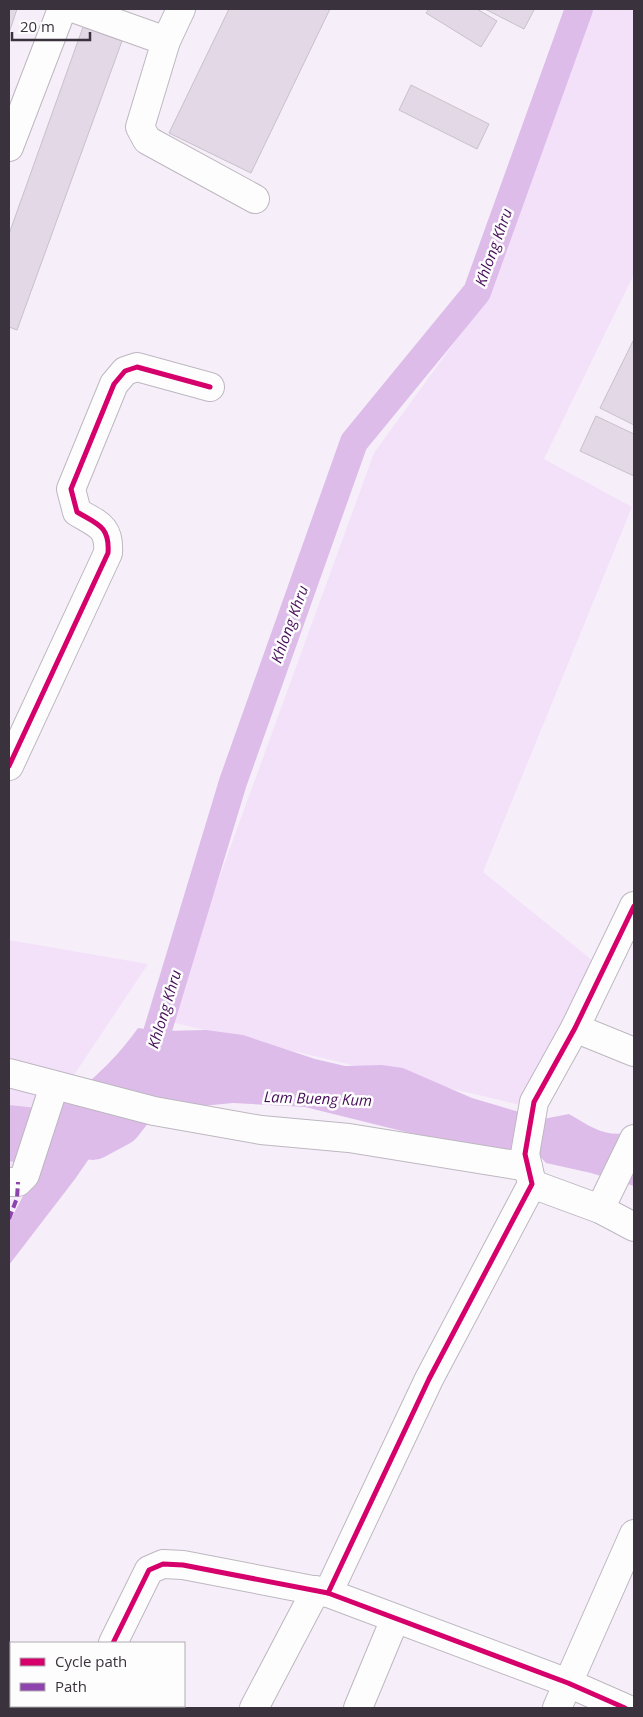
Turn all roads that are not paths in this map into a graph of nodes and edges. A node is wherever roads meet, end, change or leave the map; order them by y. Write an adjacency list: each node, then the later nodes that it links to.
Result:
1 (62, 9): 5 (street)
2 (76, 9): 4 (street)
3 (182, 9): 4 (street)
4 (166, 41): 6 (street)
5 (9, 147)
6 (255, 199)
7 (210, 386): 8 (street)
8 (9, 766)
9 (634, 906): 10 (street)
10 (575, 1028): 11 (street); 15 (street)
11 (634, 1052)
12 (9, 1073): 13 (street)
13 (56, 1092): 15 (street); 16 (street)
14 (634, 1139): 17 (street)
15 (528, 1168): 17 (street); 20 (street)
16 (18, 1176)
17 (605, 1198): 18 (street)
18 (634, 1227)
19 (634, 1534): 23 (street)
20 (322, 1591): 21 (street); 22 (street); 24 (street)
21 (395, 1619): 23 (street); 25 (street)
22 (113, 1642)
23 (568, 1683): 26 (street); 27 (street)
24 (254, 1708)
25 (358, 1708)
26 (557, 1708)
27 (625, 1708)

